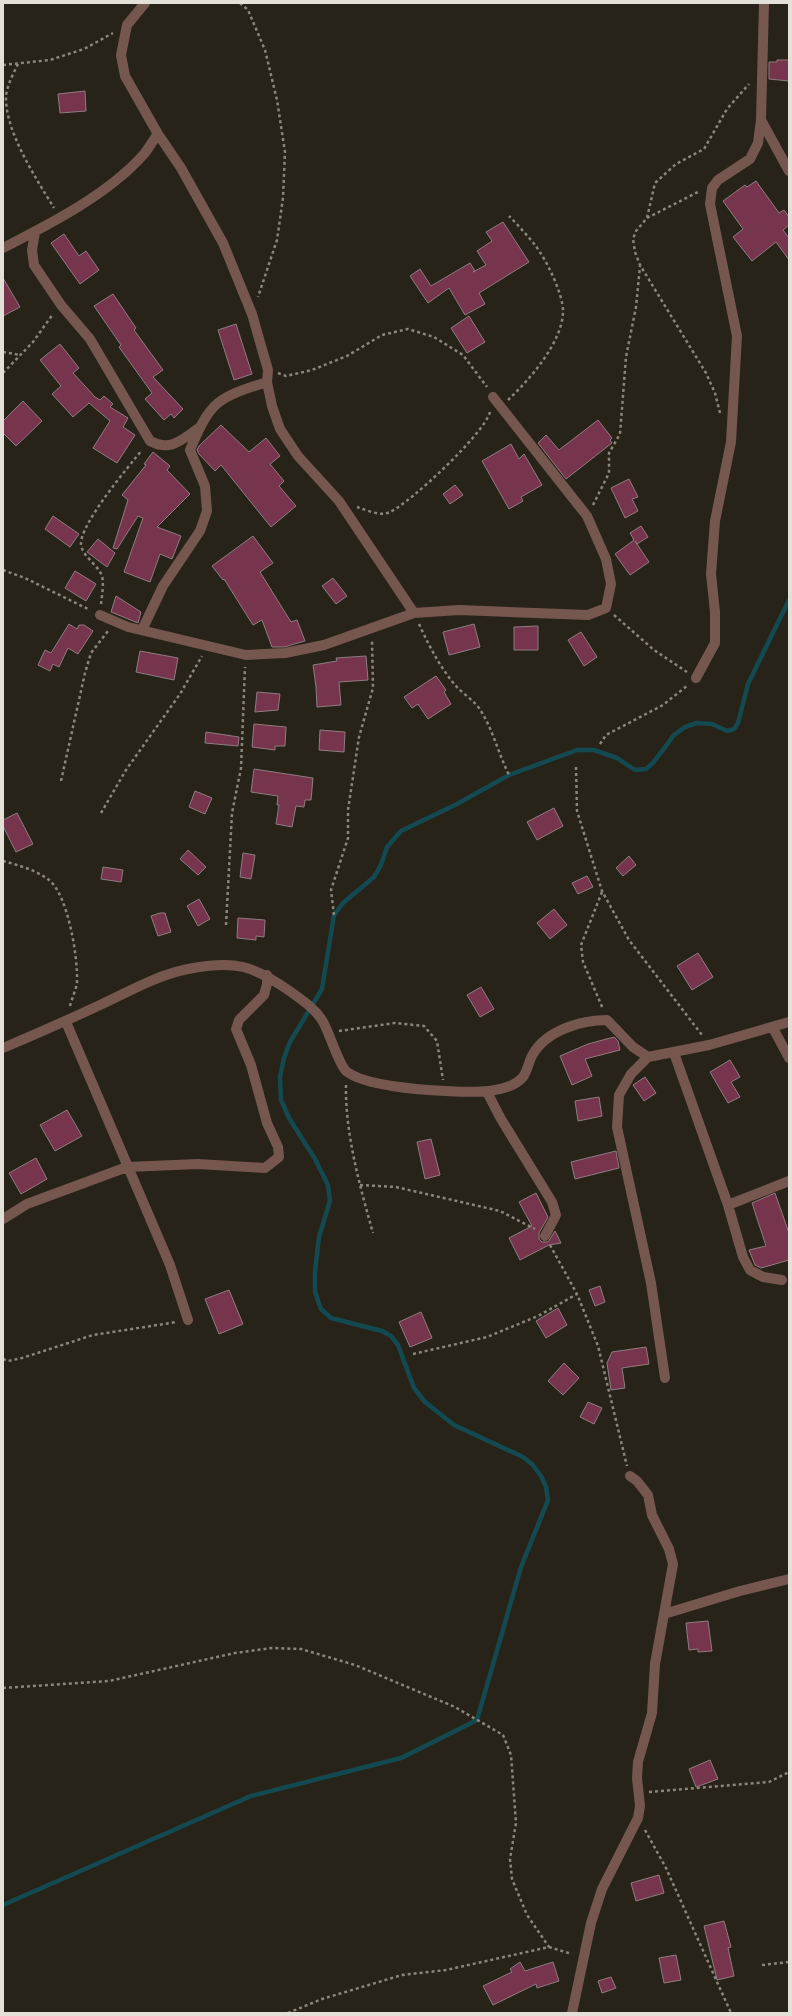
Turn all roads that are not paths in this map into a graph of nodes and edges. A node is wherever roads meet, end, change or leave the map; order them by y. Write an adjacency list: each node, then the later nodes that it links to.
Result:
1 (145, 3): 4 (street)
2 (764, 3): 3 (street)
3 (761, 120): 5 (street); 14 (street)
4 (158, 134): 6 (street); 8 (street)
5 (789, 171)
6 (35, 232): 7 (street); 10 (street)
7 (3, 248)
8 (267, 382): 10 (street); 11 (street)
9 (493, 397): 11 (street)
10 (199, 428): 13 (street)
11 (414, 613): 13 (street)
12 (100, 615): 13 (street)
13 (142, 630)
14 (696, 678)
15 (267, 975): 16 (street); 23 (street); 24 (street)
16 (66, 1022): 19 (street); 24 (street)
17 (789, 1022): 18 (street)
18 (773, 1028): 20 (street); 22 (street)
19 (3, 1048)
20 (674, 1053): 21 (street); 26 (street)
21 (648, 1057): 23 (street); 31 (street)
22 (789, 1058)
23 (487, 1092): 28 (street)
24 (127, 1167): 27 (street); 30 (street)
25 (789, 1181): 26 (street)
26 (728, 1205): 29 (street)
27 (3, 1219)
28 (545, 1236)
29 (782, 1280)
30 (188, 1320)
31 (665, 1378)
32 (630, 1476): 34 (street)
33 (789, 1579): 34 (street)
34 (664, 1614): 35 (street)
35 (572, 2013)

